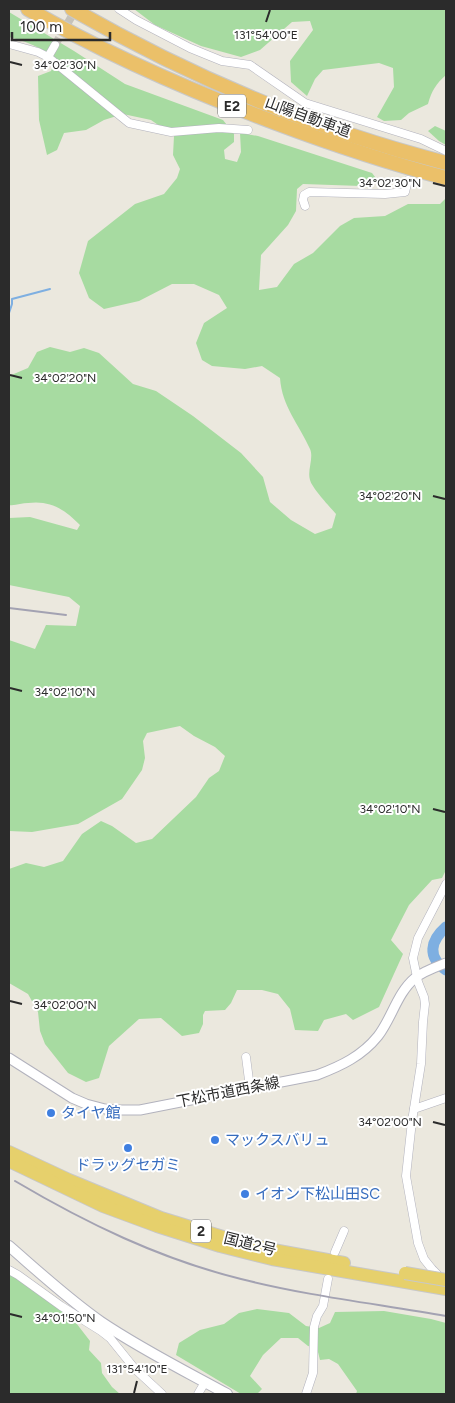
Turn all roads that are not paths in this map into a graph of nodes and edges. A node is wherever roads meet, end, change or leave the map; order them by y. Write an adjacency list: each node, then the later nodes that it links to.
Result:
1 (28, 9): 12 (highway, 山陽自動車道 / E2)
2 (72, 9): 11 (highway, 山陽自動車道 / E2)
3 (119, 9): 8 (street)
4 (9, 44): 6 (street)
5 (55, 45): 6 (street)
6 (48, 57): 7 (street)
7 (248, 130)
8 (421, 139): 9 (street); 10 (street)
9 (418, 150)
10 (446, 151)
11 (446, 163)
12 (446, 178)
13 (408, 180): 14 (street)
14 (305, 206)
15 (446, 884): 17 (street)
16 (446, 895): 17 (street)
17 (437, 902): 19 (street)
18 (446, 963): 19 (street)
19 (416, 977): 22 (street, 下松市道西条線); 24 (street)
20 (246, 1057): 22 (street)
21 (9, 1058): 22 (street, 下松市道西条線)
22 (250, 1088)
23 (446, 1098): 24 (street)
24 (414, 1109): 34 (street)
25 (9, 1152): 31 (highway, 国道2号 / 2)
26 (9, 1162): 31 (highway, 国道2号 / 2)
27 (344, 1231): 29 (street)
28 (9, 1246): 36 (main road)
29 (336, 1252)
30 (9, 1270): 37 (street)
31 (405, 1278): 33 (highway, 国道2号 / 2, bridge); 35 (highway, 国道2号 / 2)
32 (328, 1279): 40 (street)
33 (446, 1280)
34 (446, 1285)
35 (446, 1289)
36 (205, 1382): 38 (street); 39 (main road)
37 (162, 1394)
38 (198, 1394)
39 (227, 1394)
40 (306, 1394)

